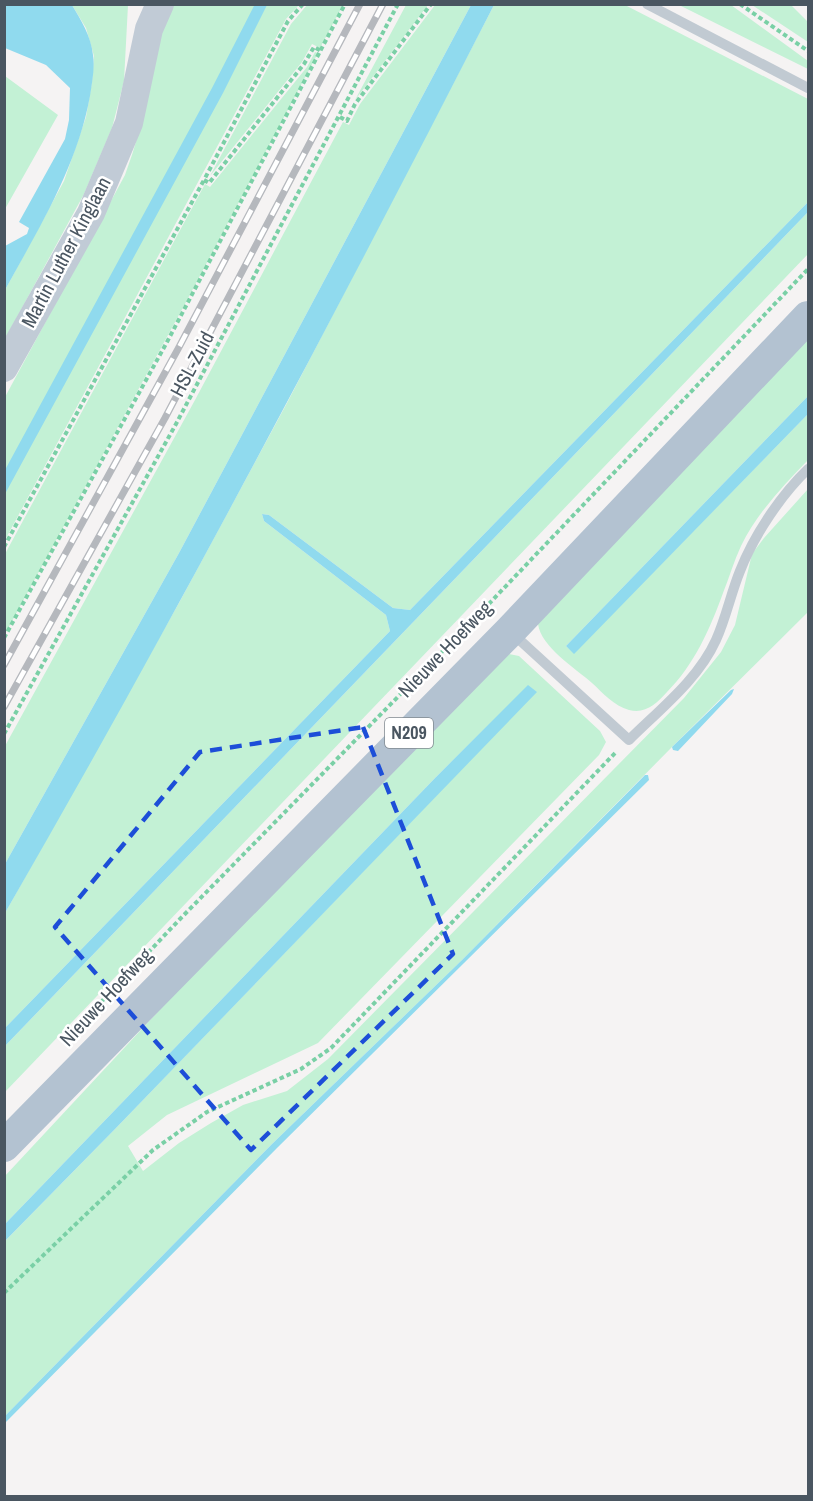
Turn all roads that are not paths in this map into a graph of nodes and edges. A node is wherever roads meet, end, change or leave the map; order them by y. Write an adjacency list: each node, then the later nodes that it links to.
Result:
1 (646, 4): 3 (lane)
2 (150, 13): 5 (street, Martin Luther Kinglaan)
3 (808, 88)
4 (808, 317): 7 (main road, Nieuwe Hoefweg / N209)
5 (4, 368)
6 (808, 469): 7 (lane, Nieuwe Hoefweg)
7 (510, 631): 8 (main road, Nieuwe Hoefweg / N209)
8 (4, 1146)

